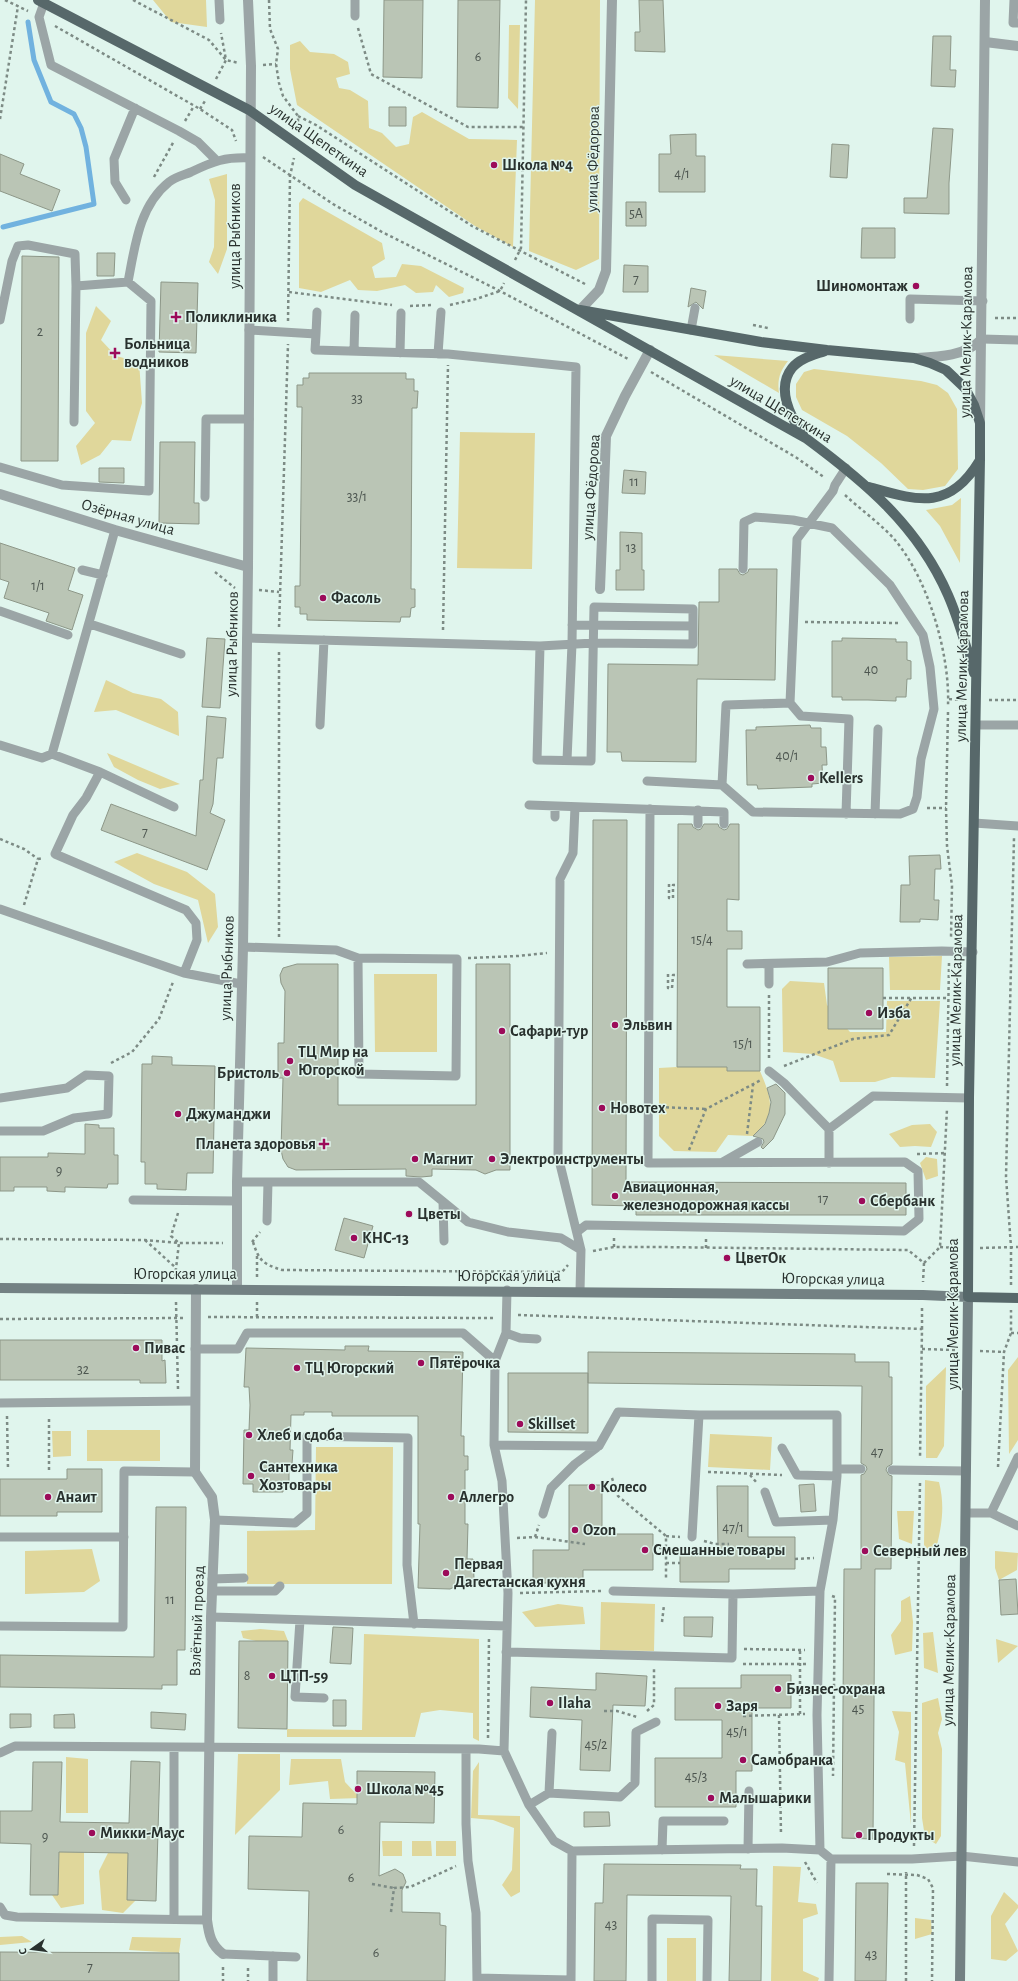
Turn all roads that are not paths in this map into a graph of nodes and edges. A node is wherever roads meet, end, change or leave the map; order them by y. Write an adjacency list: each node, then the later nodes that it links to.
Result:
1 (219, 0): 9 (lane)
2 (248, 0): 14 (street, улица Рыбников)
3 (355, 0): 8 (lane)
4 (612, 0): 22 (street, улица Фёдорова)
5 (986, 0): 11 (street, улица Мелик-Карамова)
6 (1014, 0): 10 (lane)
7 (41, 1): 13 (lane); 14 (main road, улица Щепеткина)
8 (355, 16)
9 (220, 20)
10 (1018, 23)
11 (985, 42): 12 (street); 20 (street, улица Мелик-Карамова)
12 (1018, 46)
13 (135, 108): 16 (lane); 17 (lane)
14 (250, 110): 15 (street, улица Рыбников); 22 (main road, улица Щепеткина)
15 (250, 153): 16 (lane); 29 (street, улица Рыбников)
16 (216, 160): 18 (lane)
17 (126, 200)
18 (128, 282): 19 (lane); 45 (lane)
19 (76, 286): 28 (lane); 41 (lane)
20 (982, 301): 27 (lane); 32 (street, улица Мелик-Карамова)
21 (695, 308): 30 (lane)
22 (580, 310): 30 (main road, улица Щепеткина); 34 (main road, улица Щепеткина)
23 (317, 312): 31 (lane)
24 (441, 312): 38 (lane)
25 (401, 313): 37 (lane)
26 (355, 315): 36 (lane)
27 (910, 319)
28 (0, 320)
29 (249, 330): 31 (lane); 40 (street, улица Рыбников)
30 (691, 330): 35 (main road, улица Щепеткина)
31 (316, 334): 36 (lane)
32 (982, 339): 33 (lane); 39 (street); 42 (street, улица Мелик-Карамова)
33 (1018, 340)
34 (650, 350): 43 (main road, улица Щепеткина); 56 (street, улица Фёдорова)
35 (827, 350): 39 (main road, улица Щепеткина); 43 (main road)
36 (354, 351): 37 (lane)
37 (400, 352): 38 (lane)
38 (438, 354): 59 (lane)
39 (914, 358): 42 (main road, улица Щепеткина)
40 (249, 419): 49 (lane); 52 (street, улица Рыбников)
41 (74, 422)
42 (980, 423): 44 (main road, улица Мелик-Карамова)
43 (807, 439): 46 (main road, улица Щепеткина)
44 (980, 459): 47 (main road); 69 (main road, улица Мелик-Карамова)
45 (0, 467)
46 (846, 468): 47 (main road, улица Щепеткина); 50 (lane)
47 (869, 487): 69 (main road, улица Щепеткина)
48 (0, 494): 51 (street, Озёрная улица)
49 (205, 497)
50 (807, 524): 53 (lane); 70 (lane); 88 (lane)
51 (115, 530): 52 (street, Озёрная улица); 55 (lane)
52 (248, 567): 63 (street, улица Рыбников)
53 (743, 569)
54 (82, 570): 55 (lane)
55 (102, 575): 58 (lane)
56 (600, 589)
57 (0, 611): 62 (lane)
58 (90, 624): 68 (lane); 76 (lane)
59 (572, 625): 60 (lane); 66 (lane)
60 (594, 625): 61 (lane); 61 (lane); 65 (lane)
61 (693, 626): 65 (lane)
62 (68, 635)
63 (247, 638): 64 (lane); 95 (street, улица Рыбников)
64 (324, 640): 67 (lane); 71 (lane)
65 (594, 643): 66 (lane); 77 (lane)
66 (572, 644): 67 (lane); 77 (lane)
67 (540, 646): 77 (lane)
68 (182, 654)
69 (977, 682): 72 (main road, улица Мелик-Карамова)
70 (790, 703): 80 (lane); 87 (lane)
71 (320, 725)
72 (977, 725): 73 (lane); 90 (main road, улица Мелик-Карамова)
73 (1018, 725)
74 (878, 729): 88 (lane)
75 (0, 744): 76 (lane)
76 (52, 754): 78 (lane)
77 (567, 760)
78 (100, 772): 83 (lane); 100 (lane)
79 (647, 781): 80 (lane)
80 (722, 784): 87 (lane)
81 (530, 805): 82 (lane)
82 (555, 806): 84 (lane); 89 (lane)
83 (174, 807)
84 (575, 807): 85 (lane); 117 (lane)
85 (650, 809): 86 (lane); 109 (lane)
86 (698, 810): 91 (lane); 92 (lane)
87 (846, 814): 88 (lane)
88 (875, 814)
89 (555, 817)
90 (974, 823): 93 (lane); 96 (main road, улица Мелик-Карамова)
91 (698, 824)
92 (724, 824)
93 (1016, 826)
94 (1, 911): 100 (lane)
95 (243, 947): 97 (lane); 101 (street, улица Рыбников)
96 (972, 952): 99 (lane); 105 (main road, улица Мелик-Карамова)
97 (358, 958): 97 (lane)
98 (747, 964): 99 (lane)
99 (770, 965): 102 (lane)
100 (181, 972): 101 (lane)
101 (241, 984): 111 (street, улица Рыбников)
102 (769, 984)
103 (768, 1071): 106 (lane)
104 (0, 1098): 107 (lane)
105 (969, 1098): 106 (lane); 125 (main road, улица Мелик-Карамова)
106 (829, 1129): 110 (lane)
107 (0, 1131)
108 (758, 1142): 109 (lane)
109 (721, 1163): 110 (lane)
110 (829, 1163): 117 (lane)
111 (237, 1182): 112 (lane); 114 (street, улица Рыбников)
112 (268, 1182): 115 (lane); 116 (lane)
113 (133, 1200): 114 (lane)
114 (237, 1201): 122 (street, улица Рыбников)
115 (443, 1202): 118 (lane); 119 (lane)
116 (267, 1221)
117 (577, 1232): 119 (lane)
118 (444, 1241)
119 (581, 1250): 124 (lane)
120 (0, 1288): 121 (main road, Югорская улица)
121 (196, 1289): 122 (main road, Югорская улица); 129 (street)
122 (237, 1289): 123 (main road, Югорская улица)
123 (507, 1290): 124 (main road, Югорская улица); 127 (lane)
124 (580, 1291): 125 (main road, Югорская улица)
125 (968, 1297): 126 (main road, Югорская улица); 140 (main road, улица Мелик-Карамова)
126 (1014, 1298)
127 (506, 1333): 128 (lane); 130 (lane)
128 (537, 1339)
129 (195, 1349): 130 (lane); 131 (street)
130 (495, 1360): 134 (lane)
131 (194, 1402): 132 (lane); 141 (street)
132 (3, 1403)
133 (699, 1415): 135 (lane); 142 (lane); 151 (lane)
134 (494, 1445): 135 (lane); 164 (lane)
135 (599, 1446): 146 (lane)
136 (782, 1448): 142 (lane)
137 (1018, 1457): 145 (lane)
138 (861, 1469): 142 (lane)
139 (892, 1470): 140 (lane)
140 (966, 1471): 144 (main road, улица Мелик-Карамова)
141 (195, 1472): 147 (street, Взлётный проезд); 152 (lane)
142 (837, 1472): 148 (lane)
143 (765, 1492): 148 (lane)
144 (966, 1513): 145 (lane); 182 (main road, улица Мелик-Карамова)
145 (991, 1513): 149 (lane)
146 (543, 1514)
147 (215, 1520): 154 (street, Взлётный проезд); 162 (lane)
148 (833, 1520): 158 (lane)
149 (1018, 1526)
150 (0, 1537): 152 (lane)
151 (692, 1537)
152 (124, 1538): 163 (lane)
153 (244, 1578): 154 (lane)
154 (212, 1579): 156 (street, Взлётный проезд)
155 (280, 1586): 156 (lane)
156 (212, 1591): 160 (street, Взлётный проезд)
157 (613, 1591): 159 (lane)
158 (820, 1591): 159 (lane); 180 (lane)
159 (733, 1594): 165 (lane)
160 (211, 1617): 161 (lane); 169 (street, Взлётный проезд)
161 (300, 1620): 162 (lane); 166 (lane)
162 (414, 1624): 164 (lane)
163 (0, 1626)
164 (507, 1626): 165 (lane)
165 (506, 1652): 172 (lane)
166 (324, 1698)
167 (656, 1722): 175 (lane)
168 (552, 1733): 175 (lane)
169 (209, 1747): 170 (lane); 171 (lane); 187 (street, Взлётный проезд)
170 (174, 1748): 173 (lane); 186 (lane)
171 (466, 1749): 172 (lane); 191 (lane)
172 (504, 1751): 176 (lane)
173 (0, 1753)
174 (749, 1791): 178 (lane)
175 (549, 1793): 176 (lane)
176 (530, 1805): 181 (lane)
177 (724, 1821): 179 (lane)
178 (748, 1849): 179 (lane); 180 (lane)
179 (662, 1850): 181 (lane)
180 (820, 1850): 183 (lane)
181 (572, 1851): 192 (lane)
182 (961, 1856): 183 (lane); 184 (lane); 197 (main road, улица Мелик-Карамова)
183 (831, 1859): 196 (lane)
184 (1018, 1862)
185 (0, 1907): 186 (lane)
186 (174, 1919): 187 (lane)
187 (207, 1920): 188 (street, Взлётный проезд)
188 (227, 1955): 189 (lane)
189 (273, 1956): 190 (lane); 193 (lane)
190 (296, 1957)
191 (477, 1980): 192 (lane)
192 (571, 1980)
193 (273, 1981)
194 (652, 1981): 195 (lane)
195 (707, 1981)
196 (828, 1981)
197 (960, 1981)

